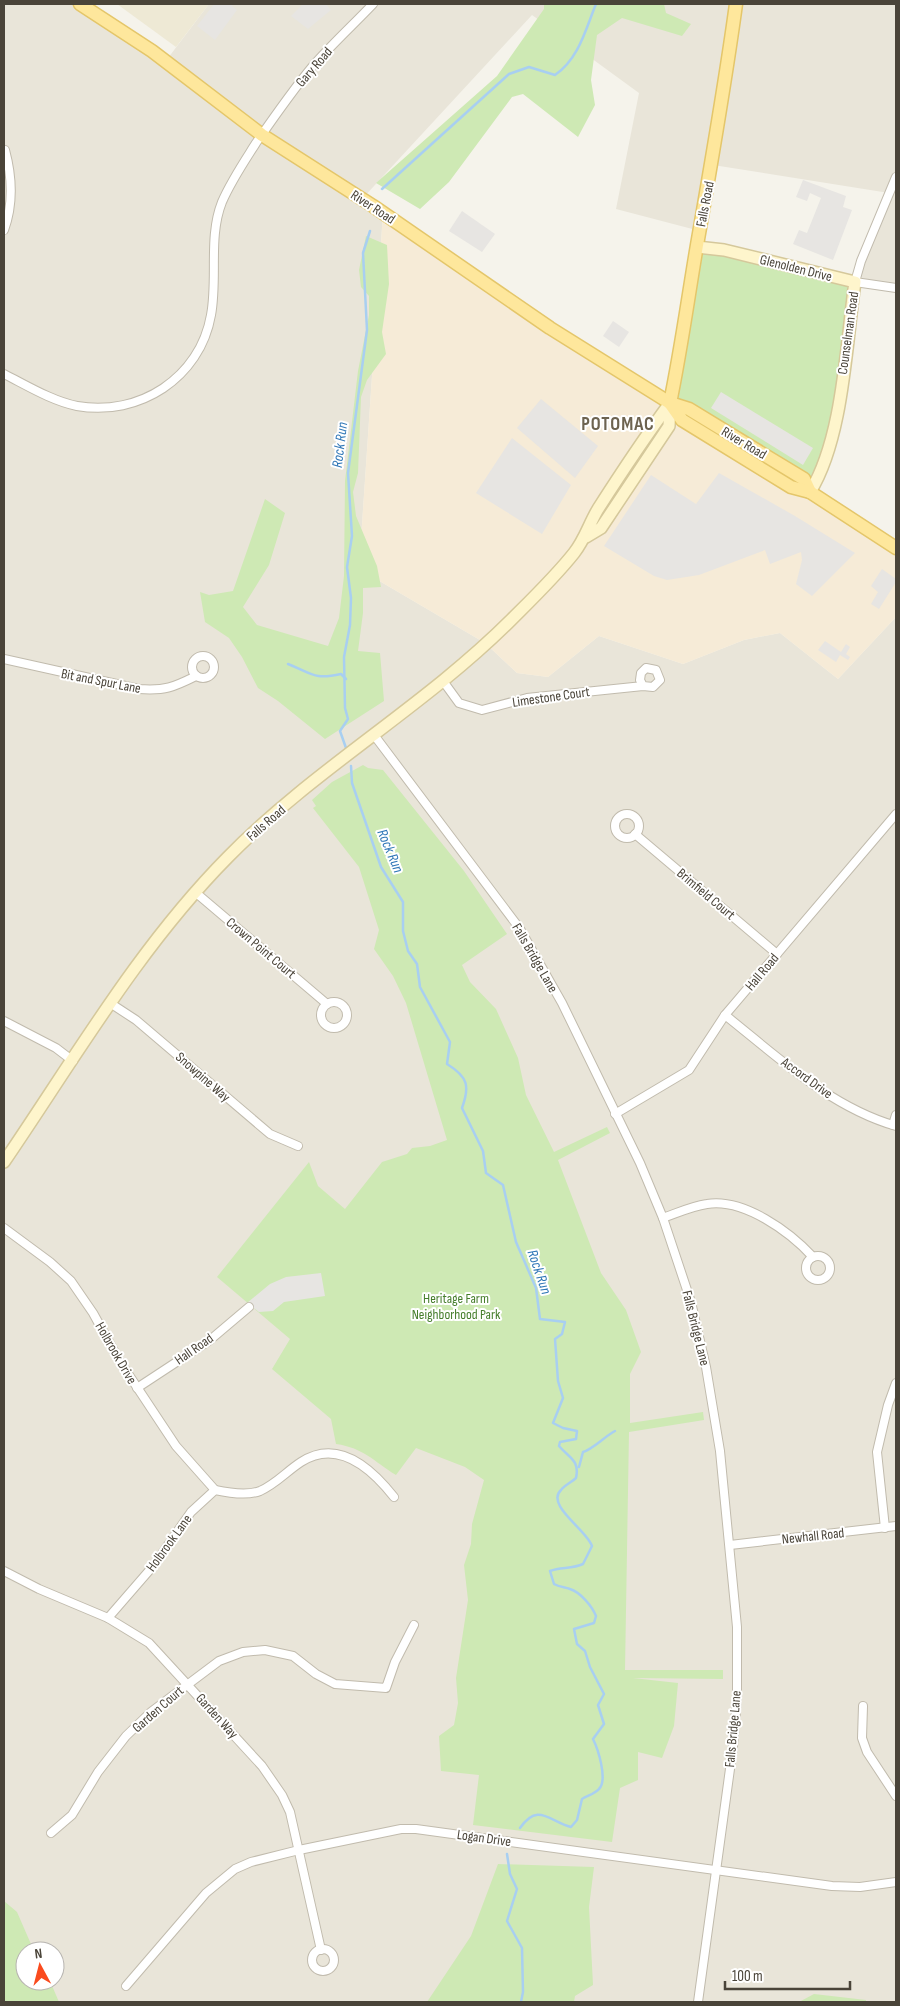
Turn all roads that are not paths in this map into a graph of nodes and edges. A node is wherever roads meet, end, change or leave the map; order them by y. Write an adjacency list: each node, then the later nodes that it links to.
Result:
1 (80, 4): 4 (main road, River Road)
2 (373, 4): 4 (street, Gary Road)
3 (736, 4): 8 (main road, Falls Road)
4 (262, 135): 11 (street, Gary Road); 12 (main road, River Road)
5 (5, 150): 7 (street)
6 (896, 177): 9 (street, Counselman Road)
7 (4, 230)
8 (697, 247): 9 (main road, Glenolden Drive); 12 (main road, Falls Road)
9 (855, 282): 10 (street, Glenolden Drive); 13 (main road, Counselman Road)
10 (896, 288)
11 (4, 374)
12 (670, 403): 13 (main road, River Road); 17 (main road, Falls Road)
13 (810, 492): 14 (main road, River Road)
14 (896, 548)
15 (4, 659): 16 (street, Bit and Spur Lane)
16 (196, 676)
17 (442, 681): 18 (street, Limestone Court); 19 (main road, Falls Road)
18 (643, 686)
19 (374, 735): 22 (main road, Falls Road); 29 (street, Falls Bridge Lane)
20 (896, 814): 23 (street, Hall Road)
21 (635, 834): 23 (street, Brimfield Court)
22 (195, 892): 24 (main road, Falls Road); 25 (street, Crown Point Court)
23 (777, 954): 26 (street, Hall Road)
24 (110, 1003): 28 (main road, Falls Road); 32 (street, Snowpine Way)
25 (327, 1004)
26 (726, 1015): 29 (street, Hall Road); 31 (street, Accord Drive)
27 (4, 1020): 28 (street)
28 (73, 1061): 33 (main road, Falls Road)
29 (615, 1114): 34 (street, Falls Bridge Lane)
30 (896, 1115): 31 (street)
31 (895, 1126)
32 (298, 1146)
33 (4, 1162)
34 (663, 1218): 36 (street); 44 (street, Falls Bridge Lane)
35 (4, 1228): 39 (street, Holbrook Drive)
36 (813, 1257)
37 (249, 1307): 39 (street, Hall Road)
38 (896, 1383): 43 (street)
39 (137, 1388): 40 (street, Holbrook Drive)
40 (215, 1490): 41 (street); 46 (street, Holbrook Lane)
41 (394, 1497)
42 (896, 1526): 43 (street, Newhall Road)
43 (885, 1528): 44 (street, Newhall Road)
44 (730, 1545): 53 (street, Falls Bridge Lane)
45 (4, 1570): 46 (street, Garden Way)
46 (108, 1618): 48 (street, Garden Way)
47 (414, 1625): 48 (street, Garden Court)
48 (187, 1684): 51 (street, Garden Court); 52 (street, Garden Way)
49 (863, 1706): 50 (street)
50 (896, 1796)
51 (51, 1833)
52 (299, 1850): 53 (street, Logan Drive); 55 (street, Garden Way); 56 (street, Logan Drive)
53 (716, 1870): 54 (street, Logan Drive); 57 (street, Falls Bridge Lane)
54 (896, 1882)
55 (321, 1950)
56 (126, 1986)
57 (698, 2002)

